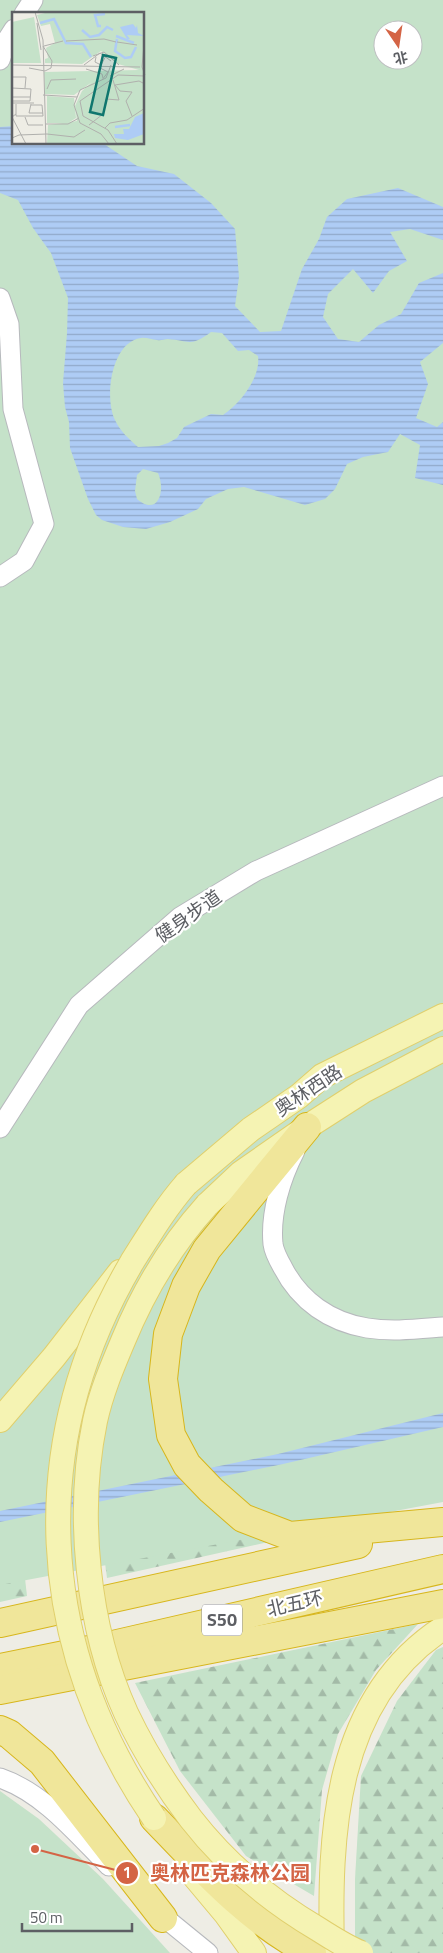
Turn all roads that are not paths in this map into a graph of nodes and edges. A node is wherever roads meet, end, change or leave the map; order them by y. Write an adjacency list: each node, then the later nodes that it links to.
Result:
1 (32, 0): 2 (street)
2 (25, 12)
3 (12, 32): 4 (street)
4 (0, 60)
5 (0, 298): 6 (street)
6 (0, 577)
7 (443, 786): 11 (street, 健身步道)
8 (443, 1016): 12 (main road, 奥林西路, bridge)
9 (443, 1049): 10 (main road, 奥林西路)
10 (307, 1127): 13 (street); 15 (highway); 31 (main road, 奥林西路, bridge)
11 (0, 1128)
12 (156, 1222): 14 (main road, bridge); 25 (main road, bridge)
13 (443, 1327)
14 (0, 1420)
15 (443, 1522)
16 (443, 1527): 19 (highway, S50)
17 (443, 1569): 21 (highway, 北五环 / S50)
18 (443, 1604): 22 (highway)
19 (0, 1623)
20 (443, 1628): 30 (main road)
21 (0, 1668)
22 (0, 1690)
23 (0, 1730): 26 (highway)
24 (0, 1778): 26 (street)
25 (154, 1818): 28 (main road); 29 (highway)
26 (163, 1918): 27 (street)
27 (208, 1953)
28 (254, 1953)
29 (312, 1953)
30 (332, 1953)
31 (360, 1953)

